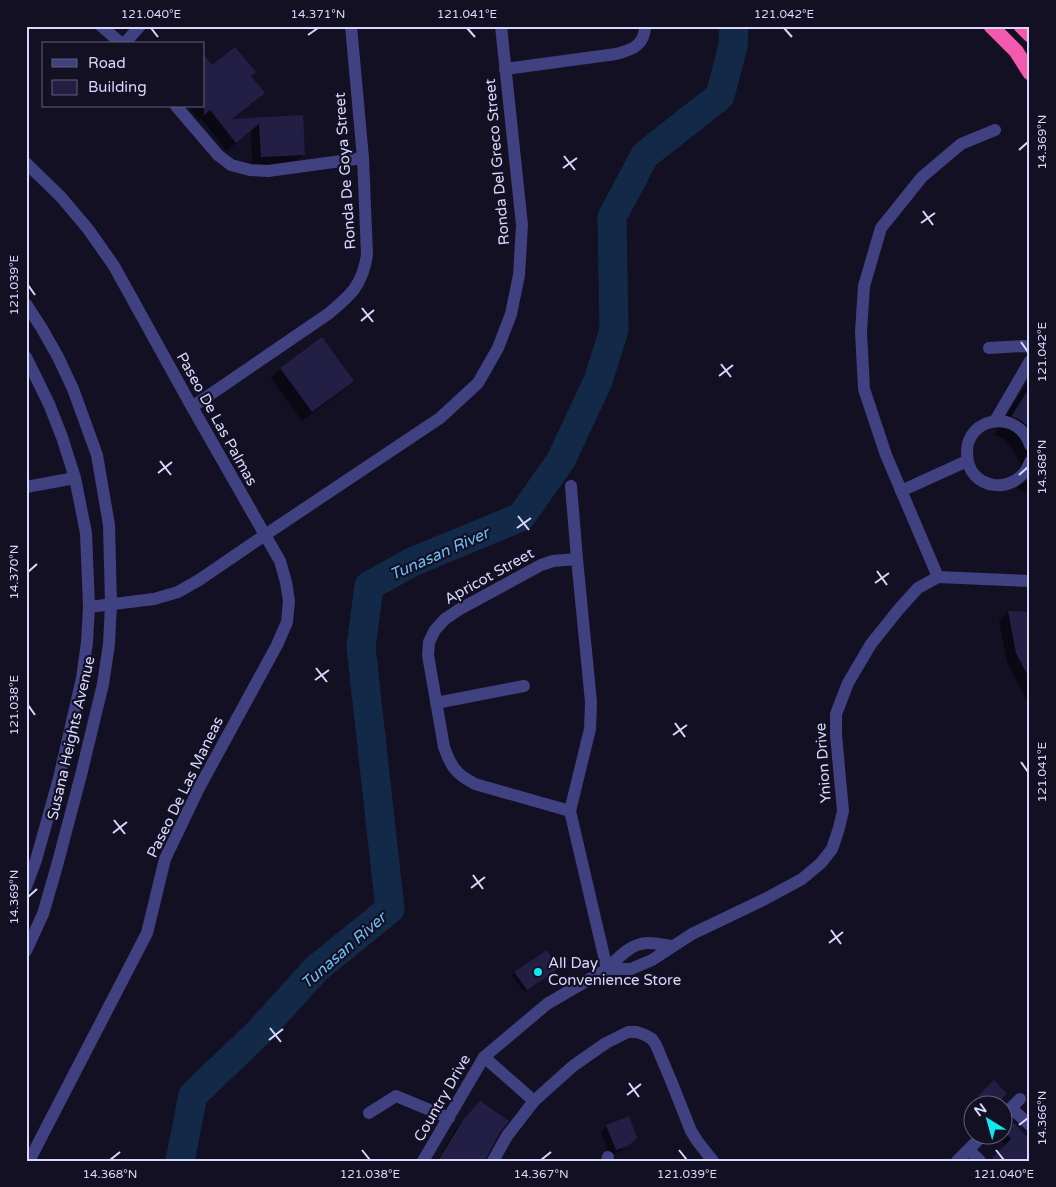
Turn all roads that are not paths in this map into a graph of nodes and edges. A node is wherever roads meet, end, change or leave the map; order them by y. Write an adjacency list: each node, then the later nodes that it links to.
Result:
1 (101, 26): 9 (street)
2 (140, 26): 10 (street)
3 (351, 26): 15 (street, Ronda De Goya Street)
4 (501, 26): 11 (street, Ronda Del Greco Street)
5 (645, 26): 11 (street)
6 (991, 26): 12 (highway)
7 (1021, 26): 8 (highway)
8 (1030, 35)
9 (121, 42)
10 (125, 42)
11 (505, 69): 32 (street, Ronda Del Greco Street)
12 (1030, 73)
13 (178, 108): 15 (street)
14 (995, 130): 31 (street)
15 (363, 158): 22 (street, Ronda De Goya Street)
16 (26, 163): 22 (street, Paseo De Las Palmas)
17 (26, 304): 36 (street, Susana Heights Avenue)
18 (1030, 347): 19 (street)
19 (989, 348)
20 (26, 357): 28 (street, Susana Heights Avenue)
21 (1030, 361): 23 (street)
22 (192, 407): 32 (street, Paseo De Las Palmas)
23 (995, 421): 24 (street); 25 (street)
24 (1030, 445)
25 (968, 461): 27 (street); 31 (street)
26 (1030, 462): 27 (street)
27 (1026, 477)
28 (74, 478): 30 (street); 37 (street, Susana Heights Avenue)
29 (571, 486): 33 (street)
30 (26, 487)
31 (901, 491): 34 (street)
32 (264, 535): 36 (street); 54 (street, Paseo De Las Maneas)
33 (577, 559): 39 (street, Apricot Street); 40 (street)
34 (938, 577): 35 (street); 42 (street, Ynion Drive)
35 (1030, 581)
36 (111, 604): 37 (street); 43 (street, Susana Heights Avenue)
37 (88, 607): 41 (street, Susana Heights Avenue)
38 (524, 686): 39 (street)
39 (436, 703): 40 (street, Apricot Street)
40 (570, 811): 45 (street)
41 (26, 888)
42 (672, 946): 44 (street, Ynion Drive); 45 (street)
43 (26, 951)
44 (642, 966): 45 (street, Country Drive)
45 (607, 969): 46 (street, Country Drive)
46 (484, 1057): 47 (street); 50 (street, Country Drive)
47 (534, 1101): 56 (street); 57 (street)
48 (1014, 1111): 51 (street)
49 (369, 1113): 50 (street)
50 (449, 1118): 55 (street, Country Drive)
51 (1030, 1126)
52 (975, 1144): 53 (street)
53 (969, 1150): 58 (street); 59 (street)
54 (30, 1161)
55 (424, 1161)
56 (493, 1161)
57 (713, 1161)
58 (957, 1161)
59 (980, 1161)

